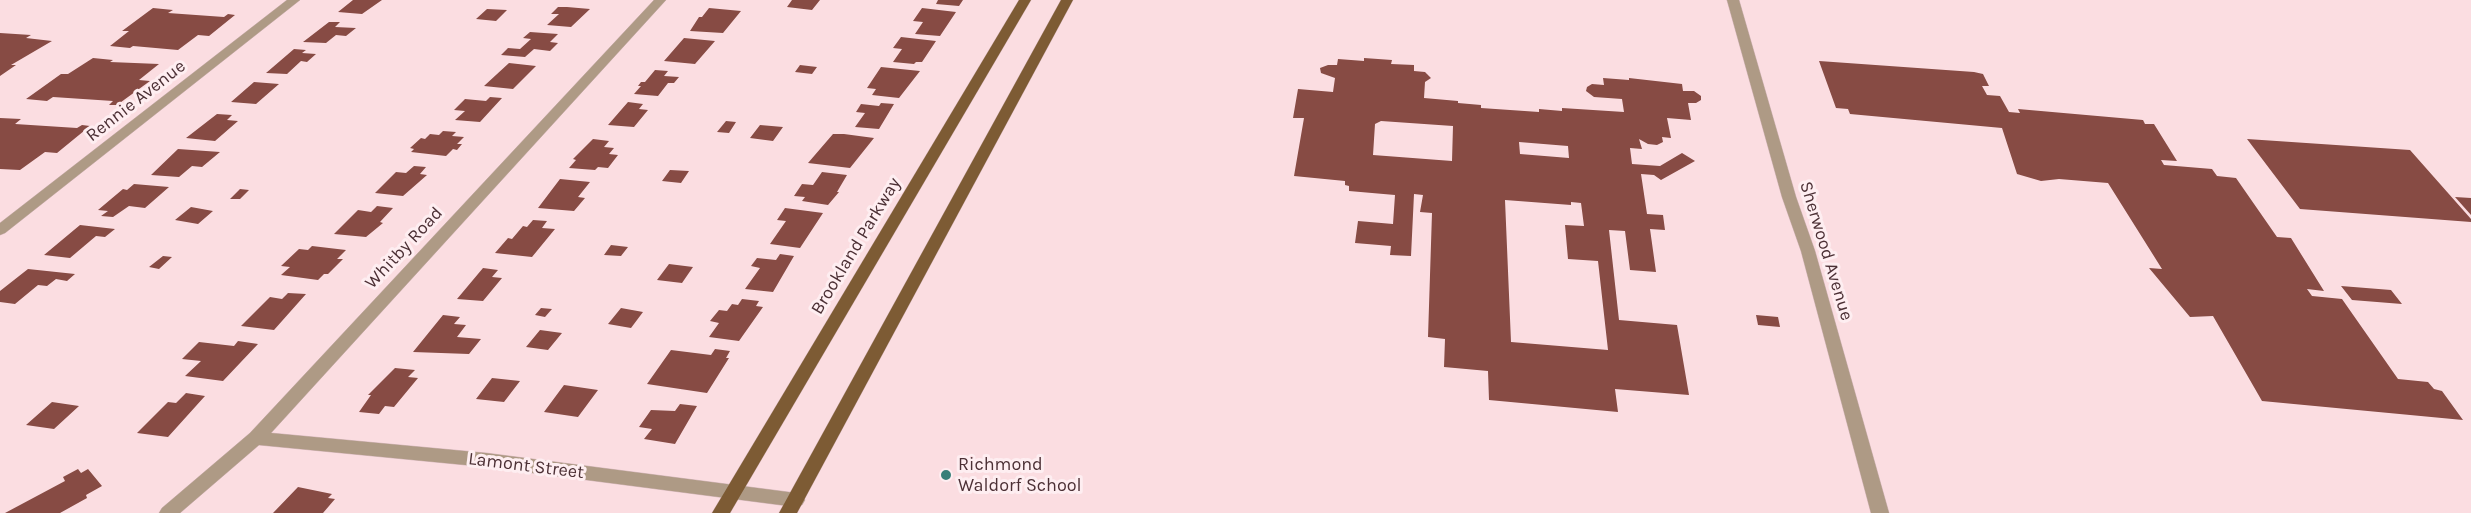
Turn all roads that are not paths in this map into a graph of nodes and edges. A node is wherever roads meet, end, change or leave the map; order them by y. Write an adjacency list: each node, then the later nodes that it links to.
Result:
1 (294, 0): 6 (street, Rennie Avenue)
2 (660, 0): 7 (street, Whitby Road)
3 (1025, 0): 8 (main road, Brookland Parkway)
4 (1067, 0): 9 (main road)
5 (1733, 0): 12 (street, Sherwood Avenue)
6 (0, 230)
7 (255, 438): 8 (street, Lamont Street); 10 (street, Whitby Road)
8 (734, 493): 9 (street, Lamont Street); 11 (main road, Brookland Parkway)
9 (792, 506)
10 (168, 513)
11 (721, 513)
12 (1880, 513)

